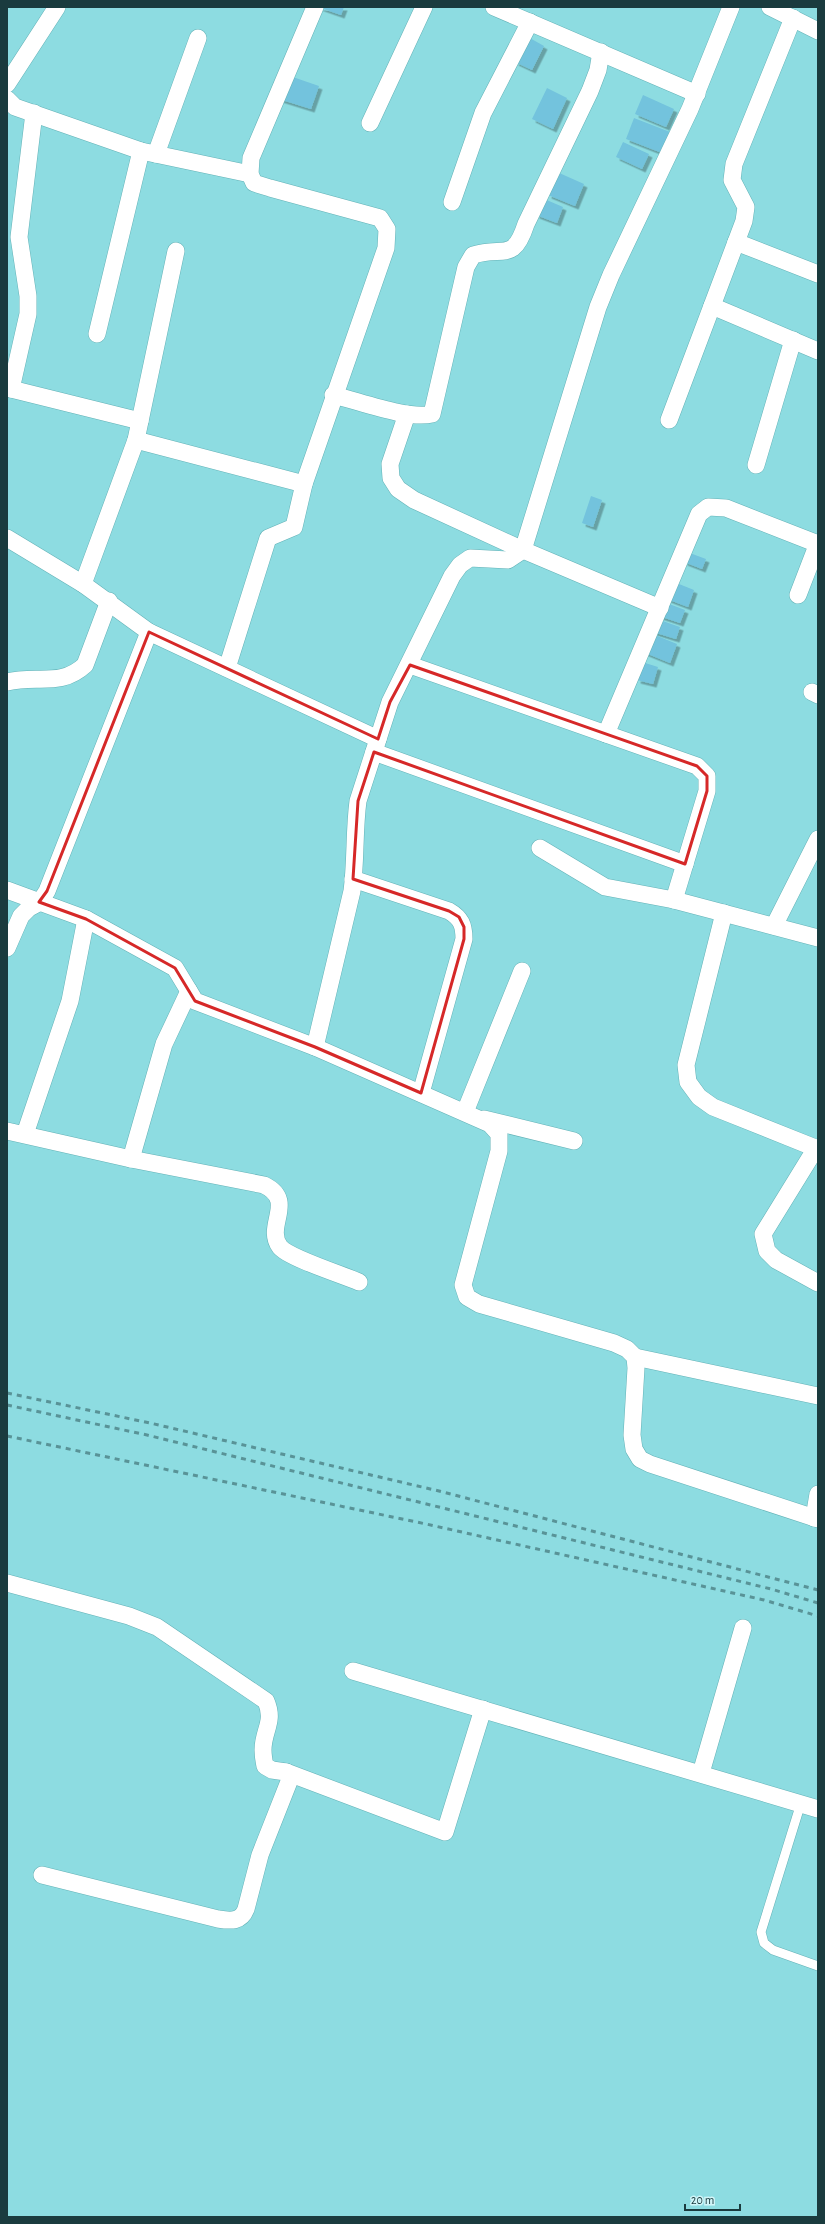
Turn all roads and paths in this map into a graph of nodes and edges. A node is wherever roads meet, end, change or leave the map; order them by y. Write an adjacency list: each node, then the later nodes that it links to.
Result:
1 (57, 7): 12 (street)
2 (315, 7): 18 (street)
3 (424, 7): 16 (street)
4 (731, 7): 13 (street)
5 (770, 7): 7 (street)
6 (500, 8): 8 (street)
7 (793, 18): 9 (street); 20 (street)
8 (530, 22): 11 (street); 19 (street)
9 (818, 31)
10 (198, 38): 17 (street)
11 (601, 52): 13 (street); 29 (street)
12 (7, 84)
13 (697, 94): 37 (street)
14 (7, 99): 15 (street)
15 (34, 113): 17 (street); 27 (street)
16 (370, 123)
17 (149, 153): 18 (street); 24 (street)
18 (250, 174): 28 (street)
19 (452, 202)
20 (736, 242): 22 (street); 23 (street)
21 (176, 251): 31 (street)
22 (818, 274)
23 (712, 306): 25 (street); 30 (street)
24 (97, 334)
25 (793, 340): 26 (street); 33 (street)
26 (818, 351)
27 (9, 388): 31 (street)
28 (333, 395): 29 (street); 34 (street)
29 (407, 414): 37 (street)
30 (669, 420)
31 (140, 421): 32 (street)
32 (136, 440): 34 (street); 38 (street)
33 (756, 465)
34 (304, 484): 44 (street)
35 (7, 538): 38 (street)
36 (818, 544): 39 (street); 41 (street)
37 (523, 550): 41 (street); 43 (street)
38 (83, 584): 40 (street)
39 (798, 595)
40 (109, 601): 42 (street); 45 (street)
41 (660, 608): 46 (street)
42 (149, 632): 44 (street); 54 (street)
43 (410, 665): 46 (street); 47 (street)
44 (227, 668): 47 (street)
45 (7, 682)
46 (606, 734): 50 (street)
47 (376, 746): 50 (street); 51 (street)
48 (818, 838): 57 (street)
49 (540, 848): 53 (street)
50 (685, 864): 53 (street)
51 (353, 879): 62 (street); 63 (street)
52 (7, 890): 54 (street)
53 (674, 900): 55 (street)
54 (39, 902): 56 (street); 59 (street)
55 (724, 913): 57 (street); 68 (street)
56 (86, 919): 61 (street); 66 (street)
57 (774, 926): 58 (street)
58 (818, 938)
59 (7, 948)
60 (522, 971): 64 (street)
61 (189, 990): 62 (street); 69 (street)
62 (315, 1047): 63 (street)
63 (421, 1093): 64 (street)
64 (470, 1115): 67 (street); 72 (street)
65 (7, 1131): 66 (street)
66 (25, 1134): 69 (street)
67 (574, 1141)
68 (817, 1149): 71 (street)
69 (131, 1159): 70 (street)
70 (359, 1282)
71 (818, 1283)
72 (635, 1357): 73 (street); 75 (street)
73 (818, 1396)
74 (818, 1494): 75 (street)
75 (816, 1518)
76 (7, 1583): 80 (street)
77 (743, 1628): 81 (street)
78 (353, 1671): 79 (street)
79 (483, 1709): 80 (street); 81 (street)
80 (286, 1772): 84 (street)
81 (702, 1773): 82 (street)
82 (801, 1804): 83 (street); 85 (lane)
83 (818, 1809)
84 (42, 1875)
85 (818, 1966)

